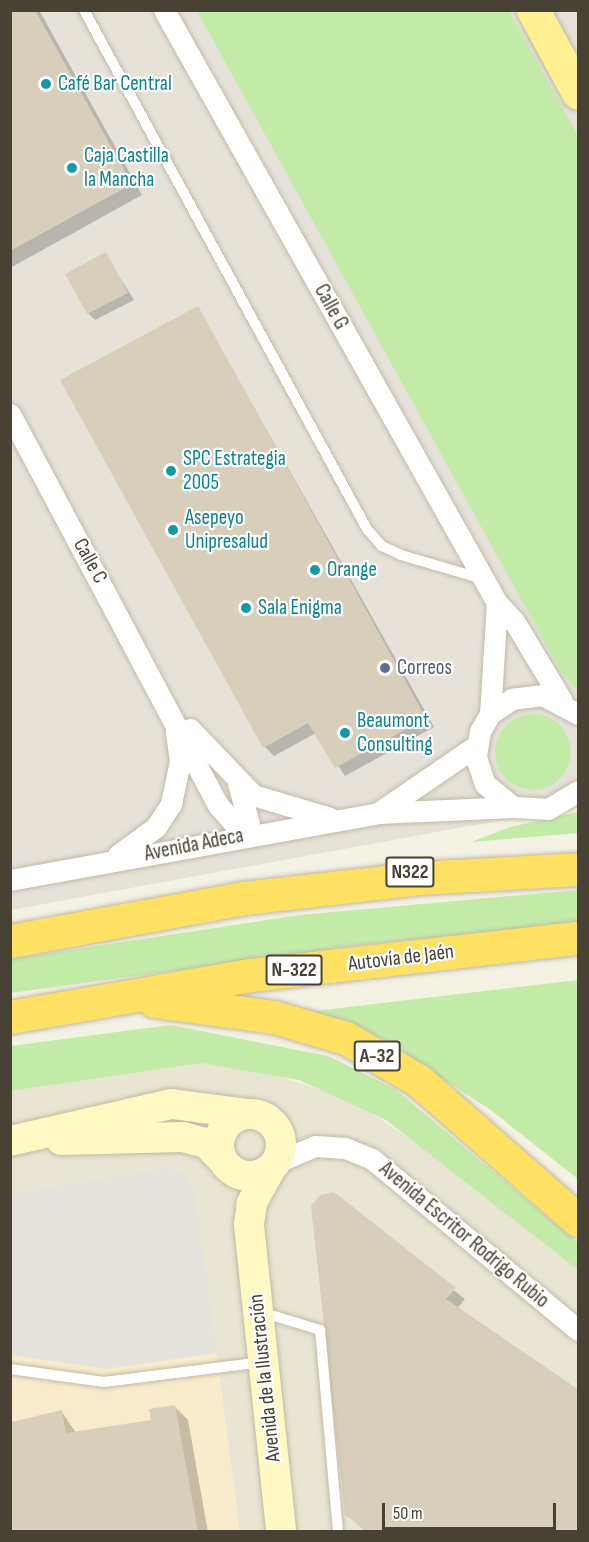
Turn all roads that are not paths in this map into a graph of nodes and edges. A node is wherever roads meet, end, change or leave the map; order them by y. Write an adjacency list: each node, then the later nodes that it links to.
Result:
1 (84, 10): 6 (lane)
2 (164, 10): 6 (street, Calle G)
3 (533, 10): 4 (main road)
4 (579, 93)
5 (10, 414): 9 (street, Calle C)
6 (484, 579): 7 (street, Calle G)
7 (497, 603): 8 (street, Calle G); 10 (street)
8 (562, 701): 10 (street); 11 (street)
9 (170, 707): 13 (street, Calle C); 18 (street, Calle C); 20 (street, Calle C)
10 (490, 714): 12 (street)
11 (579, 714)
12 (476, 746): 15 (street); 16 (street, Avenida Adeca)
13 (238, 783): 17 (street, Calle C); 18 (street, Calle C)
14 (579, 791): 15 (street, Avenida Adeca)
15 (513, 807): 16 (street, Avenida Adeca)
16 (377, 813): 17 (street, Avenida Adeca)
17 (343, 821): 18 (street, Avenida Adeca)
18 (243, 834): 20 (street, Avenida Adeca)
19 (579, 858): 23 (highway, N322)
20 (108, 861): 22 (street, Avenida Adeca)
21 (579, 869): 23 (highway)
22 (10, 880)
23 (244, 898): 25 (highway)
24 (579, 938): 26 (highway, Autovía de Jaén / N-322)
25 (10, 941)
26 (126, 996): 27 (highway, Autovía de Jaén / N-322); 33 (highway, A-32)
27 (10, 1017)
28 (248, 1114): 29 (street); 31 (street); 32 (street)
29 (10, 1141)
30 (10, 1146): 31 (street)
31 (224, 1162): 32 (street); 34 (street, Avenida de la Ilustración)
32 (274, 1166): 34 (street, Avenida de la Ilustración); 36 (street, Avenida Escritor Rodrigo Rubio)
33 (579, 1220)
34 (249, 1225): 35 (street, Avenida de la Ilustración)
35 (259, 1311): 37 (street, Avenida de la Ilustración); 40 (lane)
36 (579, 1330)
37 (264, 1362): 38 (lane); 39 (street, Avenida de la Ilustración)
38 (10, 1369)
39 (281, 1532)
40 (338, 1532)

